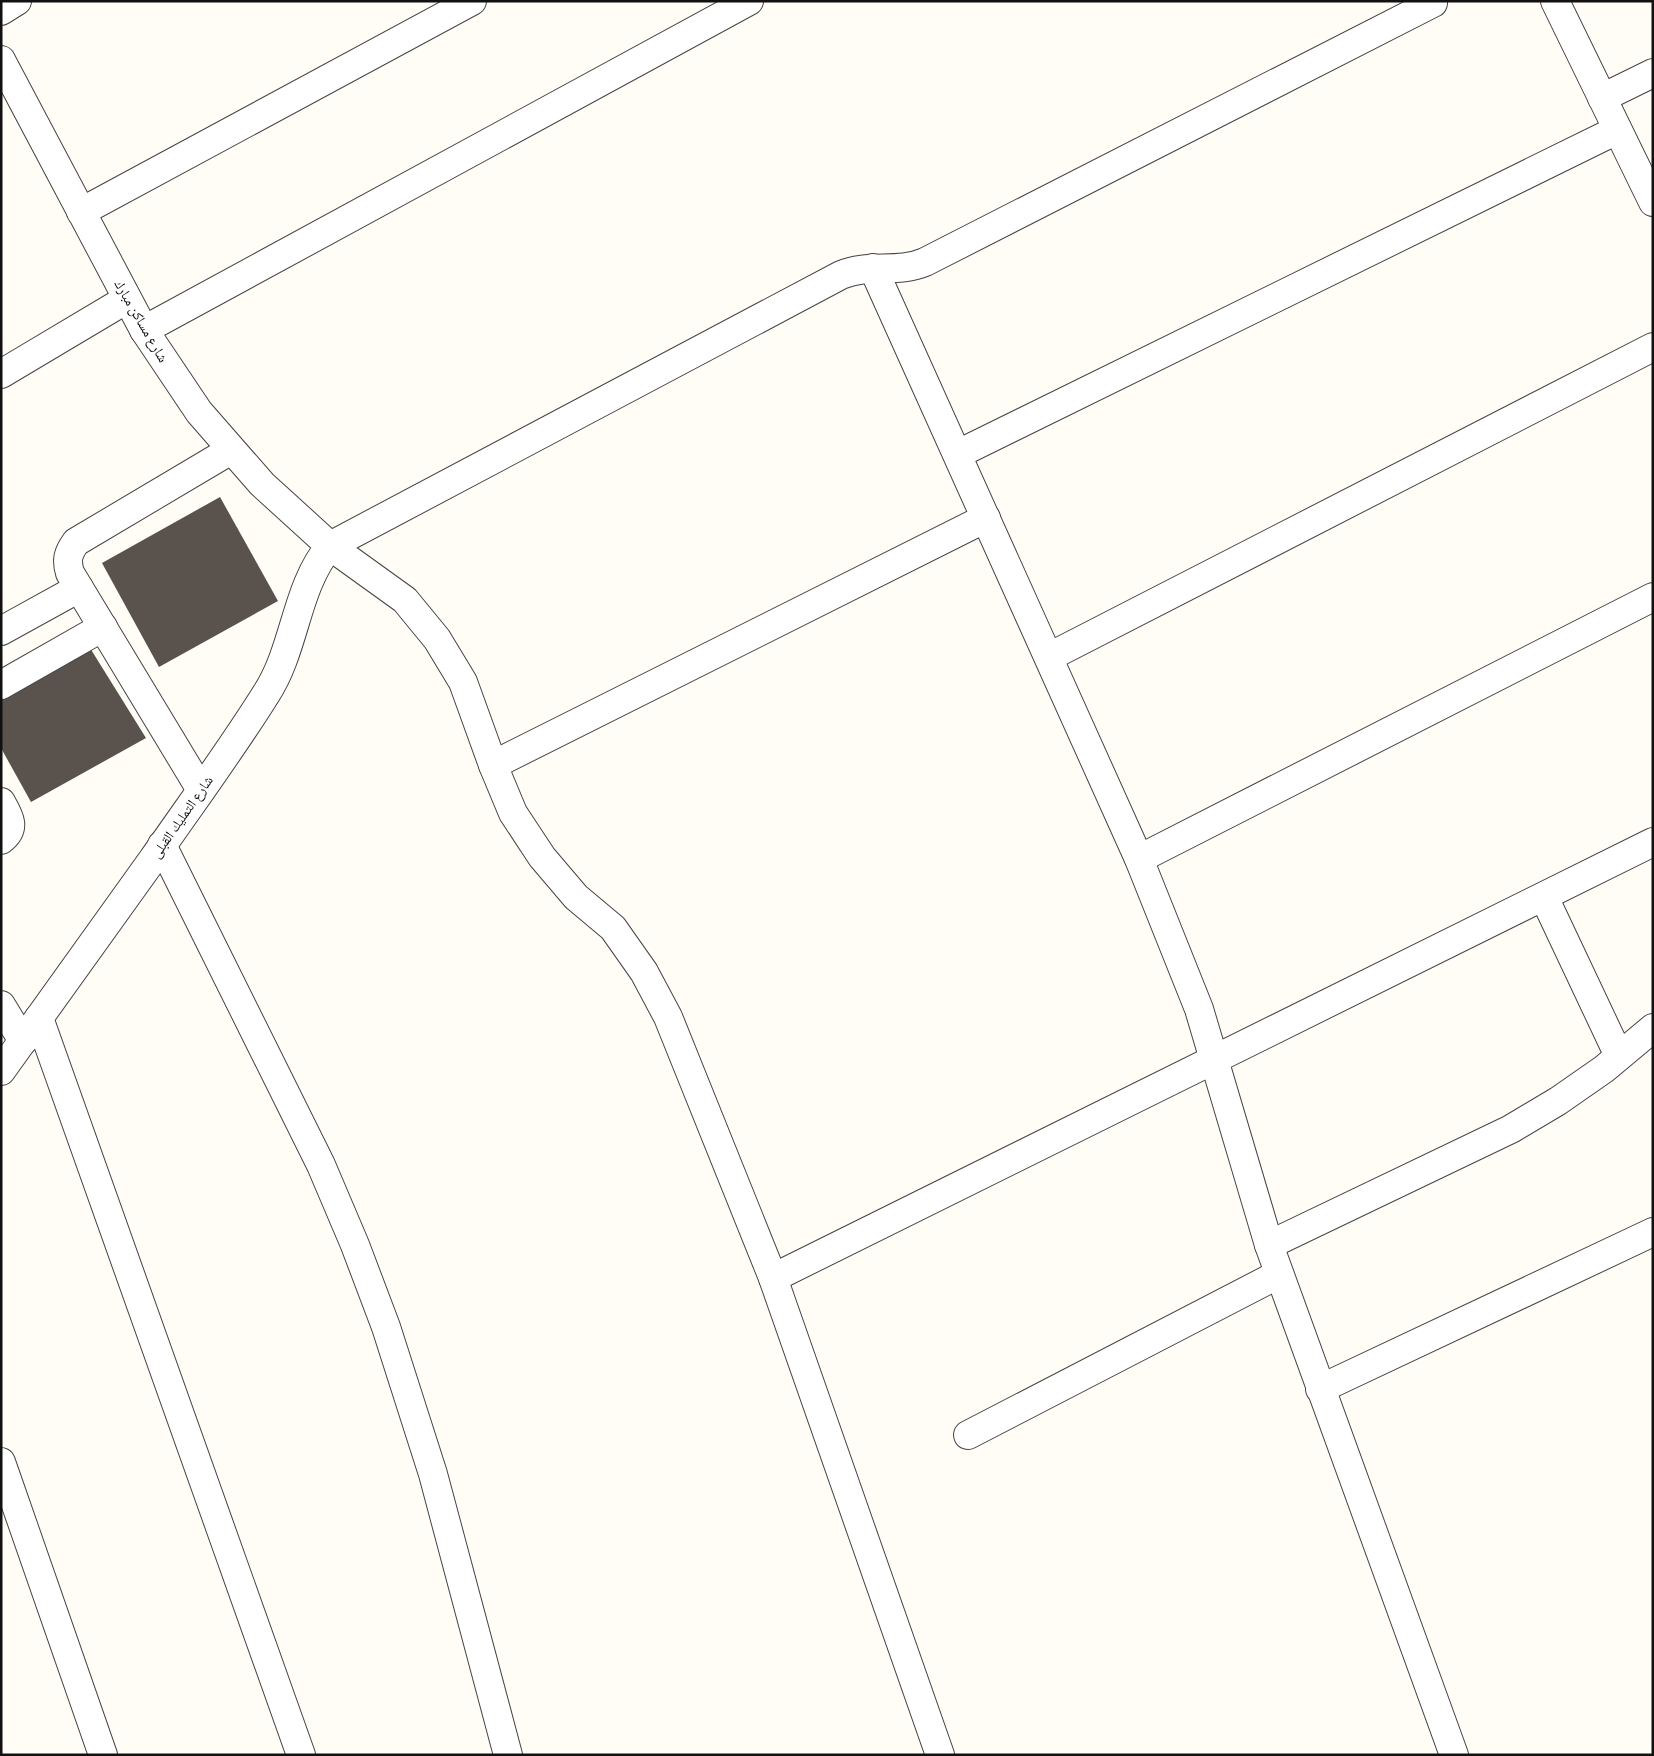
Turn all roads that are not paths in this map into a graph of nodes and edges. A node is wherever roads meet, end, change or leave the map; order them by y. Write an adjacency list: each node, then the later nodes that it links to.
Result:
1 (17, 1): 6 (street)
2 (472, 1): 12 (street)
3 (749, 1): 15 (street)
4 (1555, 1): 9 (street)
5 (1433, 3): 13 (street)
6 (1, 11)
7 (1, 60): 12 (street, شارع مساكن مبارك)
8 (1653, 73): 9 (street)
9 (1602, 98): 10 (street)
10 (1618, 130): 11 (street); 19 (street)
11 (1653, 202)
12 (82, 212): 14 (street, شارع مساكن مبارك)
13 (874, 268): 19 (street); 21 (street)
14 (127, 299): 15 (street, شارع مساكن مبارك); 17 (street)
15 (144, 330): 18 (street, شارع مساكن مبارك)
16 (1653, 347): 26 (street)
17 (1, 374)
18 (231, 450): 21 (street, شارع مساكن مبارك); 22 (street)
19 (958, 454): 20 (street)
20 (986, 518): 26 (street); 28 (street)
21 (330, 546): 28 (street, شارع مساكن مبارك); 29 (street, شارع التمليك القبلى)
22 (79, 588): 24 (street); 25 (street)
23 (1653, 597): 34 (street)
24 (103, 628): 27 (street); 29 (street)
25 (1, 631)
26 (1049, 657): 34 (street)
27 (1, 685)
28 (493, 765): 46 (street, شارع مساكن مبارك)
29 (201, 790): 33 (street, شارع التمليك القبلى)
30 (1, 802): 31 (street)
31 (1, 840)
32 (1653, 842): 35 (street)
33 (162, 845): 37 (street, شارع التمليك القبلى); 53 (street)
34 (1139, 859): 41 (street)
35 (1544, 897): 40 (street); 41 (street)
36 (1, 1005): 39 (street)
37 (39, 1018): 39 (street, شارع التمليك القبلى); 52 (street)
38 (1653, 1028): 40 (street)
39 (23, 1041): 42 (street, شارع التمليك القبلى)
40 (1618, 1056): 44 (street)
41 (1213, 1058): 44 (street); 46 (street)
42 (1, 1071)
43 (1653, 1232): 47 (street)
44 (1269, 1245): 45 (street)
45 (1279, 1274): 47 (street); 48 (street)
46 (773, 1278): 54 (street, شارع مساكن مبارك)
47 (1320, 1389): 50 (street)
48 (968, 1435)
49 (1, 1462): 51 (street)
50 (1452, 1754)
51 (103, 1755)
52 (301, 1755)
53 (508, 1755)
54 (940, 1755)

